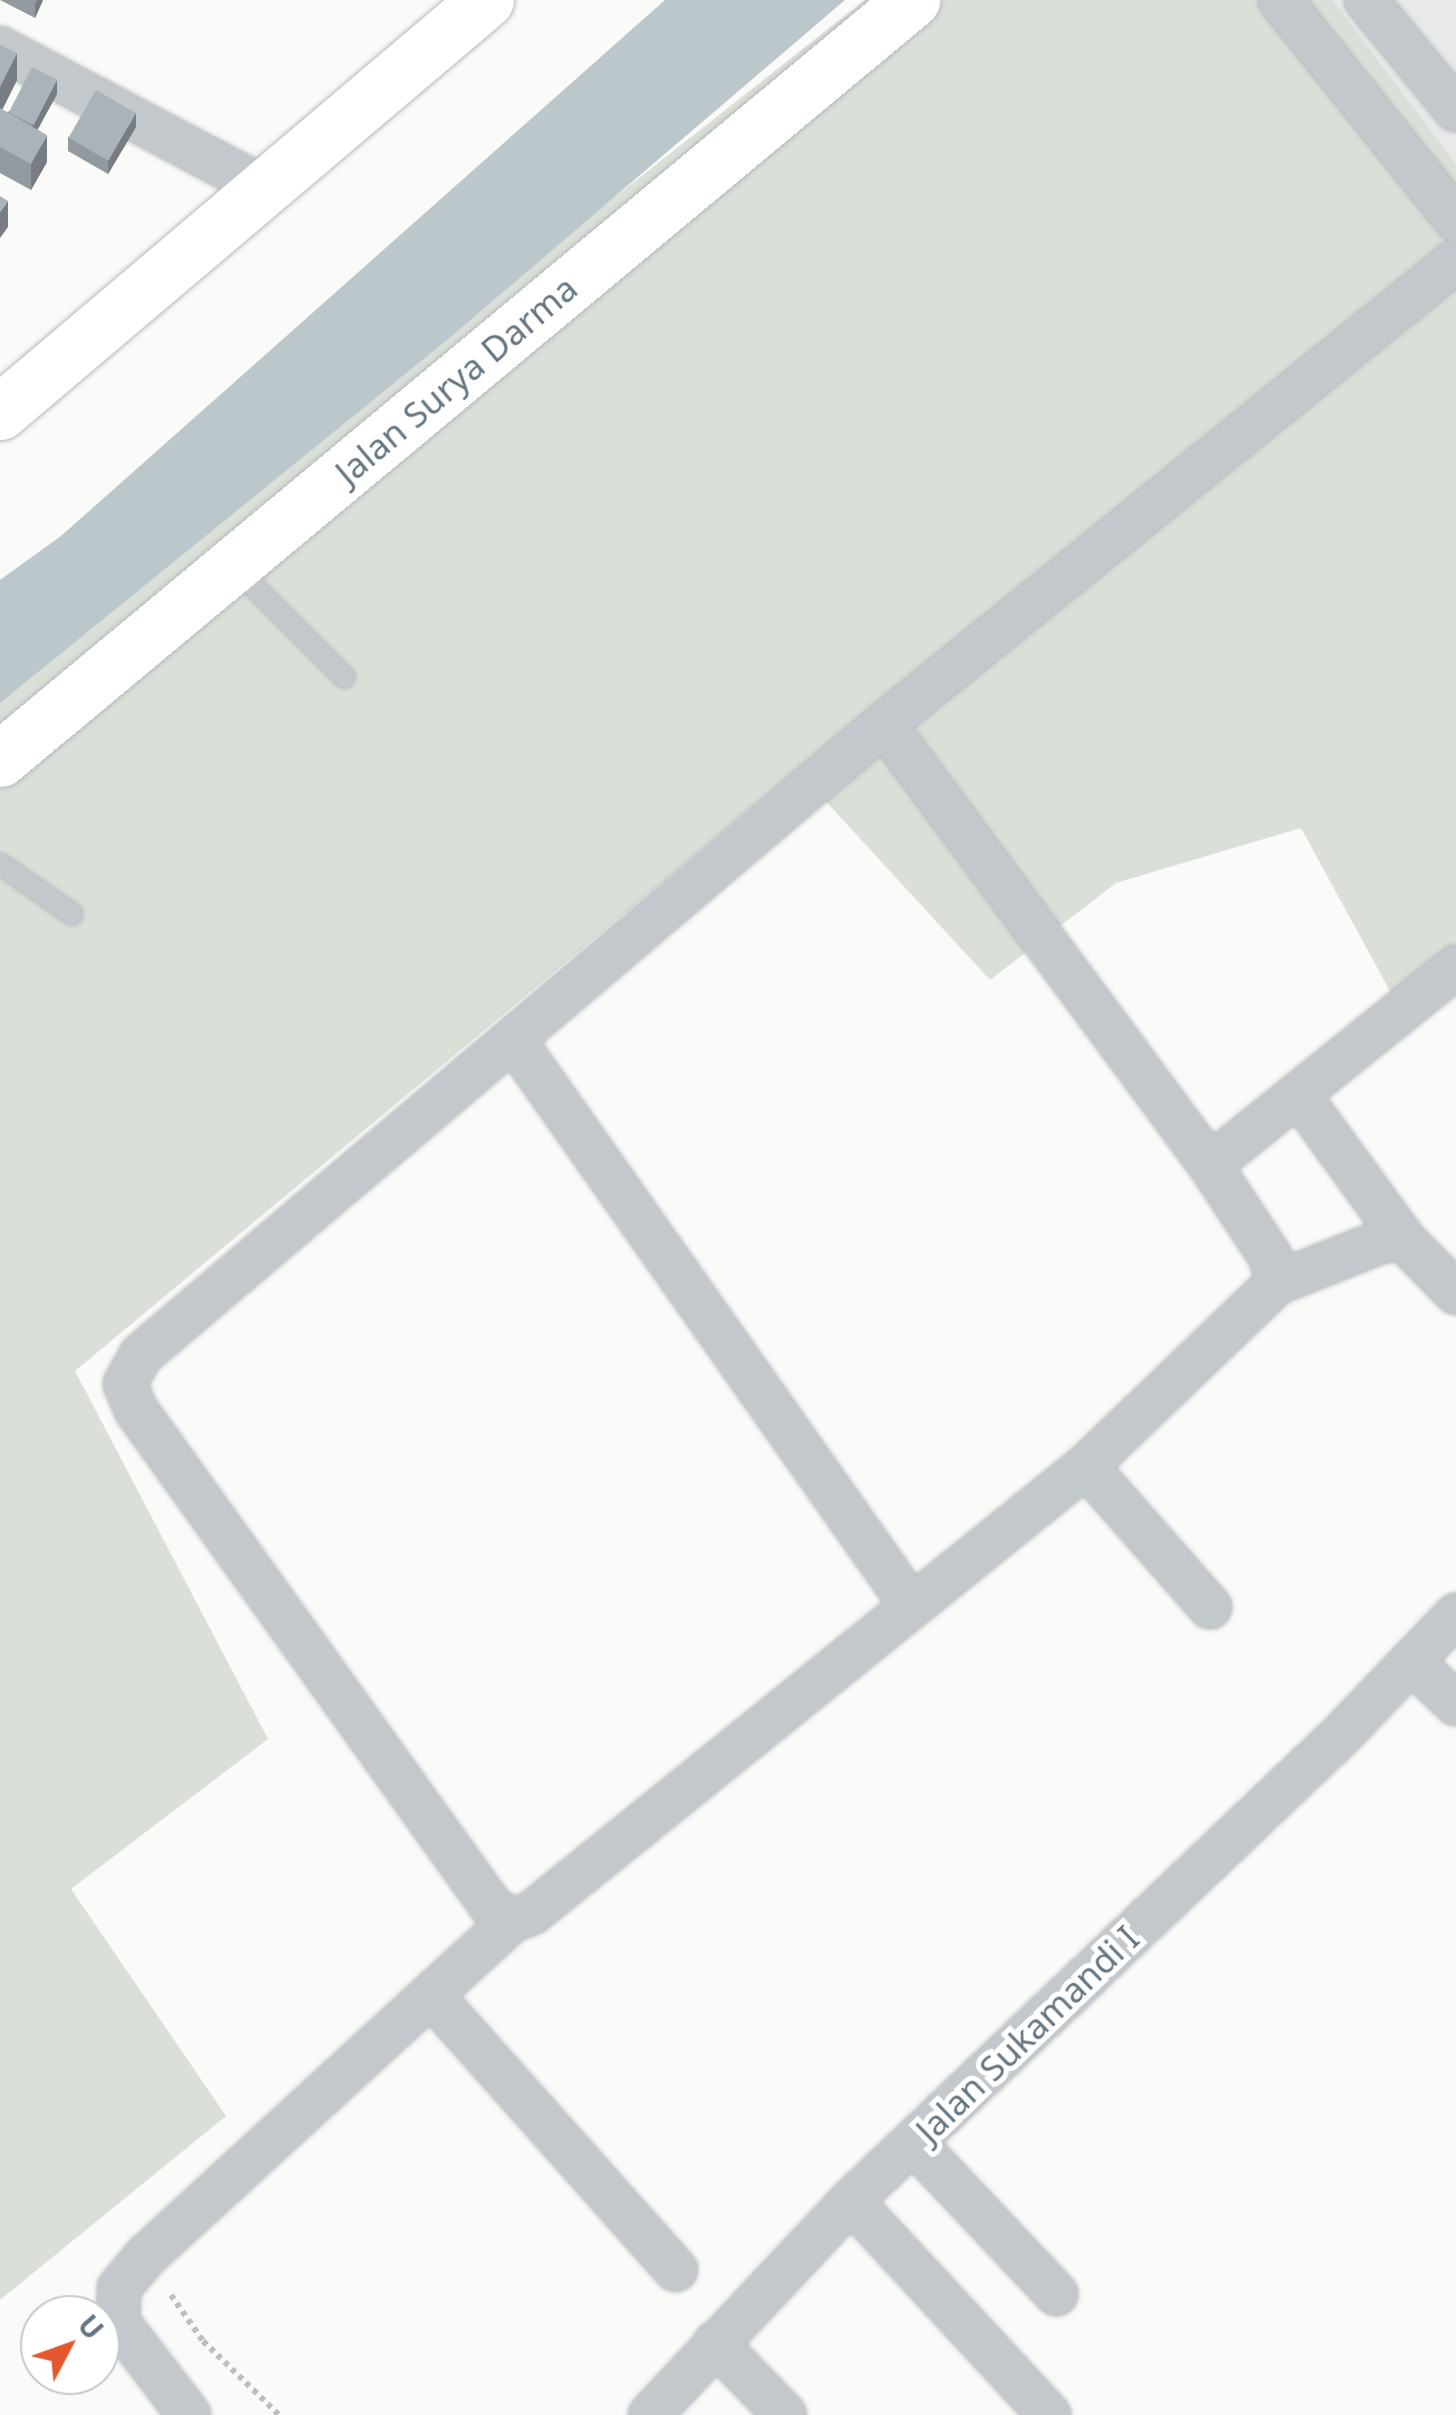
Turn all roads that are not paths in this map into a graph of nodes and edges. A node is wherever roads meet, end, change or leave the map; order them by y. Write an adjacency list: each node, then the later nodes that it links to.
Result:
1 (486, 0): 7 (main road)
2 (912, 0): 11 (main road, Jalan Surya Darma)
3 (1280, 0): 8 (street)
4 (1366, 0): 6 (street)
5 (0, 48): 7 (street)
6 (1456, 110)
7 (264, 188): 10 (main road)
8 (1456, 220)
9 (1456, 261): 13 (street)
10 (0, 412)
11 (233, 566): 12 (lane); 14 (main road, Jalan Surya Darma)
12 (344, 677)
13 (884, 724): 18 (street); 20 (street)
14 (0, 760)
15 (0, 864): 16 (lane)
16 (72, 914)
17 (1456, 967): 19 (street)
18 (513, 1038): 25 (street); 30 (street)
19 (1298, 1094): 20 (street); 21 (street)
20 (1210, 1165): 22 (street)
21 (1404, 1240): 22 (street); 23 (street)
22 (1276, 1283): 24 (street)
23 (1456, 1293)
24 (1086, 1466): 25 (street); 26 (street)
25 (912, 1605): 30 (street)
26 (1210, 1607)
27 (1456, 1615): 28 (street, Jalan Sukamandi I)
28 (1414, 1664): 29 (street); 32 (street, Jalan Sukamandi I)
29 (1456, 1704)
30 (511, 1920): 31 (street)
31 (430, 1995): 34 (street); 37 (street)
32 (913, 2142): 33 (street, Jalan Sukamandi I); 35 (street)
33 (851, 2201): 36 (street, Jalan Sukamandi I); 40 (street)
34 (676, 2270)
35 (1056, 2294)
36 (716, 2344): 38 (street, Jalan Sukamandi I); 39 (street)
37 (188, 2415)
38 (650, 2415)
39 (784, 2415)
40 (1050, 2415)

